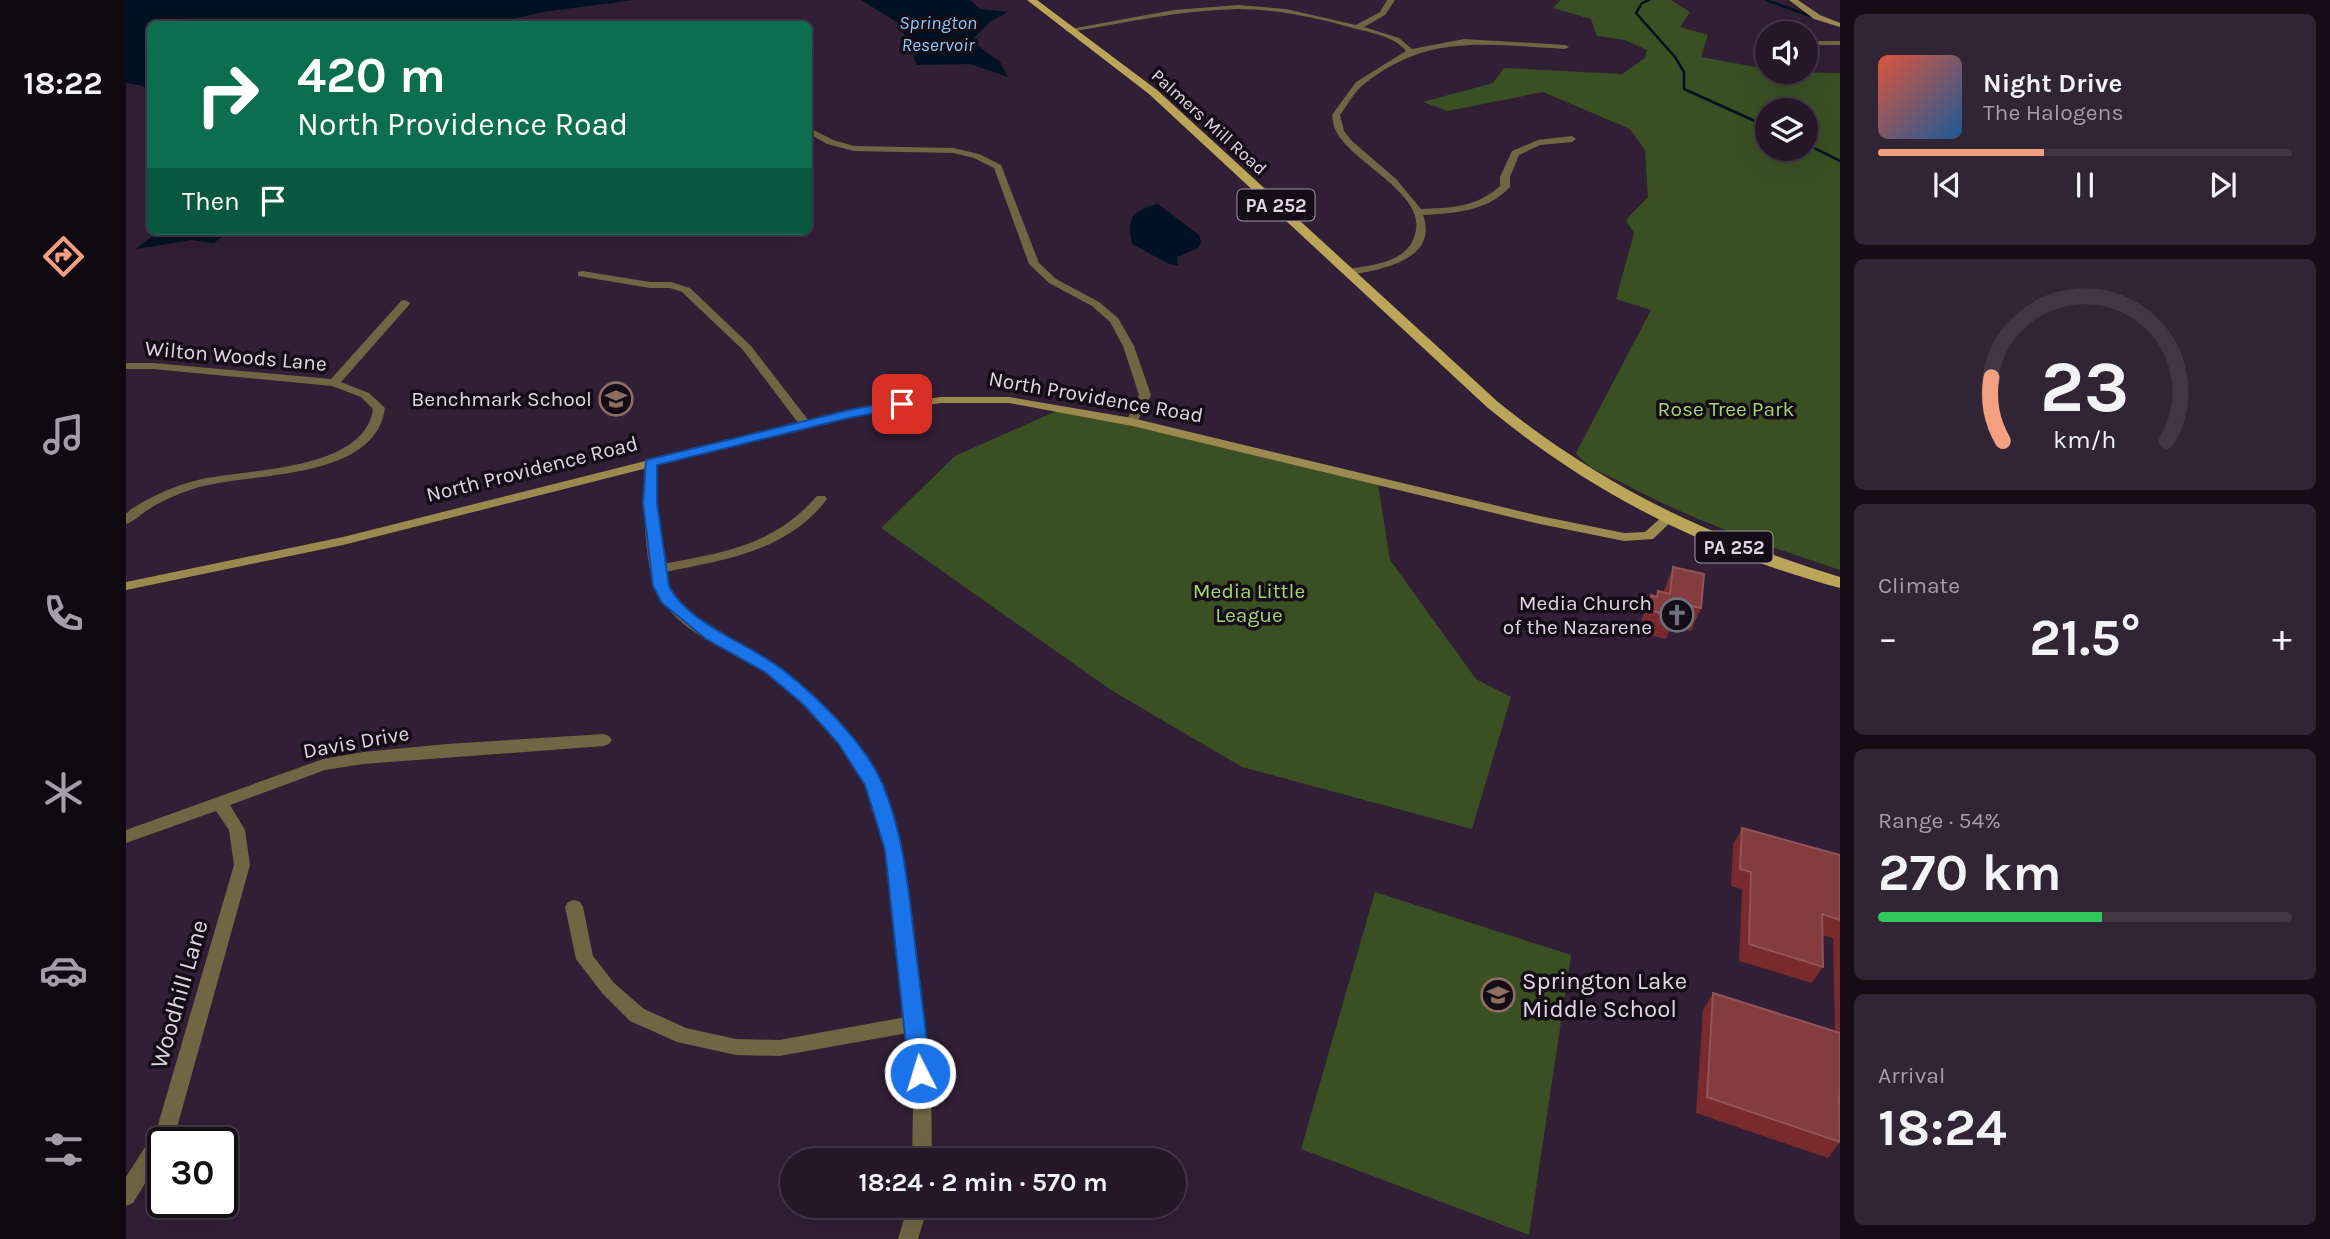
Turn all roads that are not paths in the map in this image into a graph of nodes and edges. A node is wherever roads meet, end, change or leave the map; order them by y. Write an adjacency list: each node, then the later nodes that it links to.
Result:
1 (1031, 0): 6 (main road, Palmers Mill Road / PA 252)
2 (1391, 0): 5 (street)
3 (1793, 0): 4 (main road)
4 (1840, 25)
5 (1357, 27): 6 (street); 10 (street)
6 (1069, 30): 14 (main road, Palmers Mill Road / PA 252)
7 (1818, 43): 8 (street)
8 (1840, 43)
9 (1565, 47): 10 (street)
10 (1410, 52): 13 (street)
11 (812, 131): 19 (street)
12 (1572, 139): 13 (street)
13 (1418, 212): 14 (street)
14 (1349, 272): 23 (main road, Palmers Mill Road / PA 252)
15 (582, 274): 20 (street)
16 (405, 303): 18 (street)
17 (126, 366): 18 (street, Wilton Woods Lane)
18 (334, 383): 24 (street, Wilton Woods Lane)
19 (1132, 422): 20 (main road, North Providence Road); 23 (main road, North Providence Road)
20 (806, 425): 21 (main road, North Providence Road)
21 (650, 463): 25 (street); 27 (main road, North Providence Road)
22 (821, 499): 25 (street)
23 (1668, 519): 26 (main road, PA 252)
24 (126, 520)
25 (659, 569): 32 (street)
26 (1840, 583)
27 (126, 586)
28 (604, 740): 29 (street, Davis Drive)
29 (218, 802): 30 (street, Davis Drive); 34 (street, Woodhill Lane)
30 (126, 837)
31 (573, 907): 32 (street)
32 (916, 1023): 33 (street)
33 (923, 1148)
34 (126, 1196)
35 (914, 1218): 36 (street)
36 (908, 1239)

